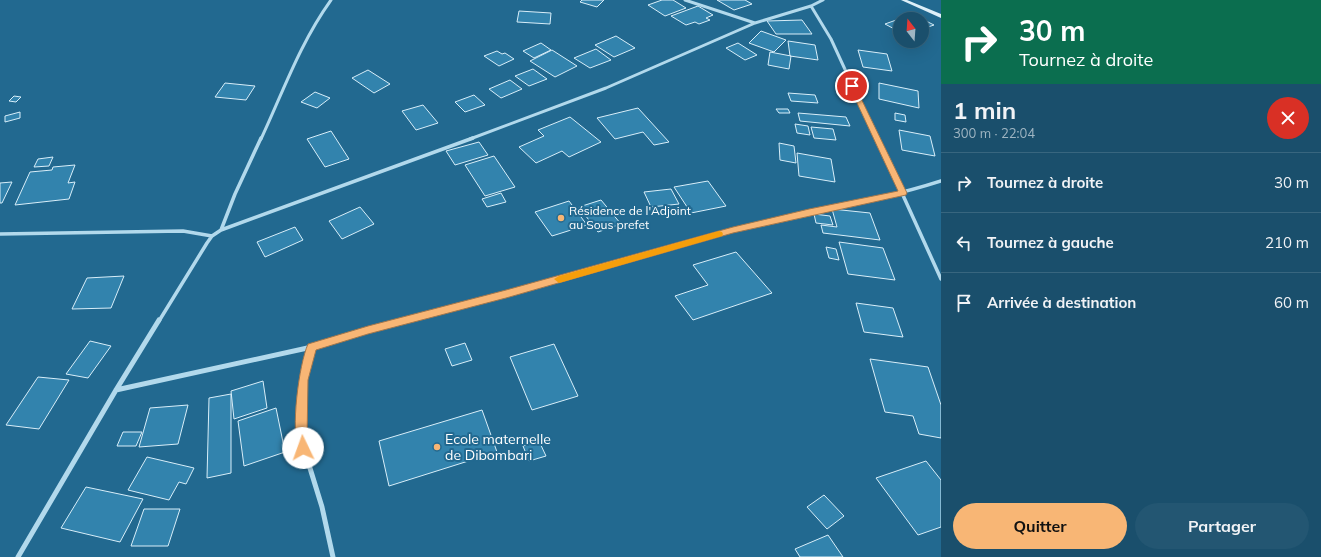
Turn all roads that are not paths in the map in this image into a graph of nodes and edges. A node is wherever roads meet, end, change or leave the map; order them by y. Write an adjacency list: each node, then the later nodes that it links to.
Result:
1 (331, 0): 10 (street)
2 (685, 0): 7 (street)
3 (823, 0): 5 (street)
4 (903, 0): 6 (main road)
5 (811, 6): 7 (street); 9 (street)
6 (941, 16)
7 (755, 23): 10 (street)
8 (941, 182): 9 (street)
9 (903, 193): 13 (street); 14 (street)
10 (221, 230): 12 (street)
11 (0, 234): 12 (street)
12 (212, 236): 15 (street)
13 (941, 279)
14 (312, 347): 15 (street); 17 (street)
15 (116, 390): 16 (street)
16 (18, 557)
17 (333, 557)

